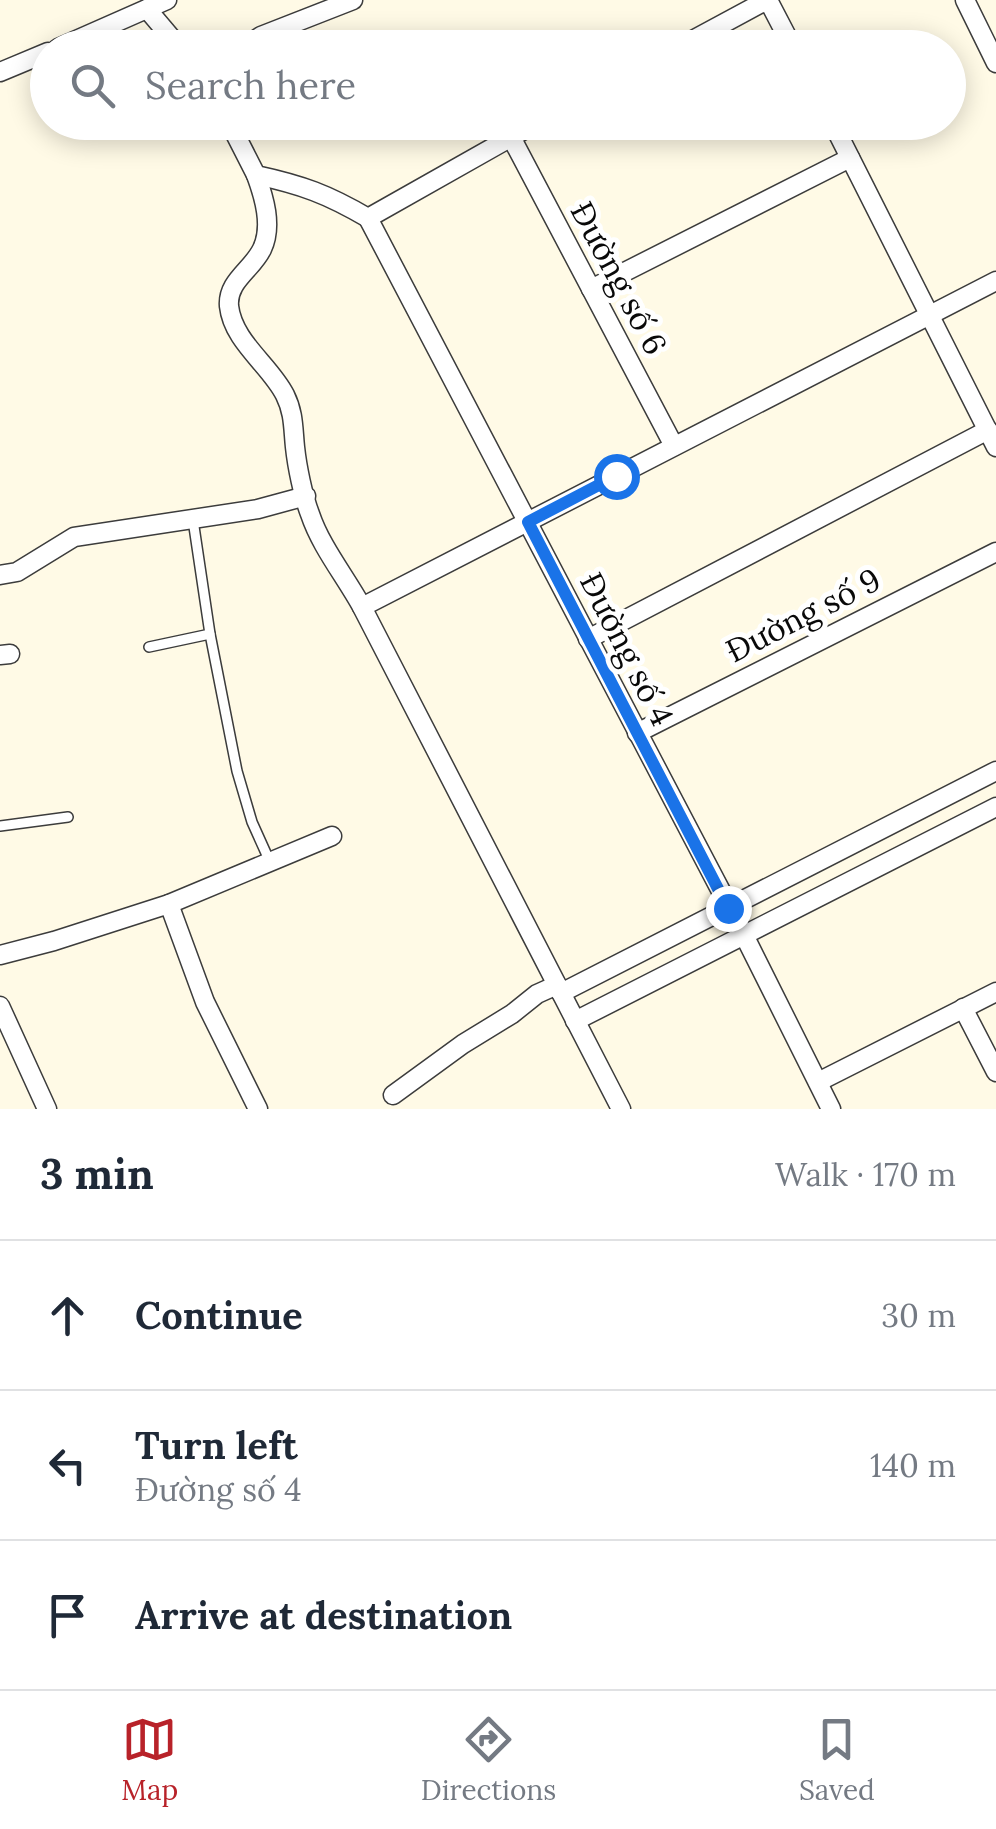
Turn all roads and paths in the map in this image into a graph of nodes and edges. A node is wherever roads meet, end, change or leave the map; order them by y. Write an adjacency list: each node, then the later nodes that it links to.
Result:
1 (168, 0): 5 (street)
2 (353, 0): 8 (street)
3 (768, 0): 9 (street); 10 (street)
4 (964, 0): 12 (street)
5 (148, 9): 6 (street); 7 (street)
6 (100, 30)
7 (165, 30)
8 (276, 30)
9 (712, 30)
10 (784, 30)
11 (30, 60): 13 (street)
12 (996, 63)
13 (0, 72)
14 (238, 140): 19 (street)
15 (506, 140): 20 (street)
16 (513, 140): 22 (street, Đường số 6)
17 (841, 140): 18 (street)
18 (850, 158): 22 (street); 23 (street)
19 (256, 174): 20 (street); 26 (street)
20 (368, 218): 28 (street, Đường số 4)
21 (996, 282): 23 (street)
22 (591, 290): 25 (street, Đường số 6)
23 (929, 316): 24 (street); 25 (street)
24 (992, 439): 33 (street)
25 (674, 446): 28 (street)
26 (306, 496): 27 (street); 31 (street)
27 (193, 520): 30 (street); 32 (lane)
28 (528, 522): 31 (street); 33 (street, Đường số 4)
29 (996, 552): 35 (street, Đường số 9)
30 (0, 575)
31 (362, 607): 46 (street)
32 (210, 634): 34 (lane); 41 (lane)
33 (588, 639): 35 (street, Đường số 4)
34 (149, 648)
35 (637, 733): 43 (street, Đường số 4)
36 (996, 770): 43 (street)
37 (996, 807): 44 (street)
38 (68, 817): 39 (lane)
39 (0, 826)
40 (332, 836): 41 (street)
41 (270, 862): 42 (street)
42 (169, 904): 45 (street); 55 (street)
43 (728, 908): 44 (street, Đường số 4); 46 (street)
44 (744, 936): 50 (street); 52 (street, Đường số 4)
45 (0, 955)
46 (559, 989): 50 (street); 53 (street)
47 (996, 992): 49 (street)
48 (0, 1006): 54 (street)
49 (963, 1008): 51 (street); 52 (street)
50 (576, 1021): 56 (street)
51 (996, 1072)
52 (818, 1082): 57 (street, Đường số 4)
53 (393, 1094)
54 (46, 1109)
55 (258, 1109)
56 (621, 1109)
57 (831, 1109)

